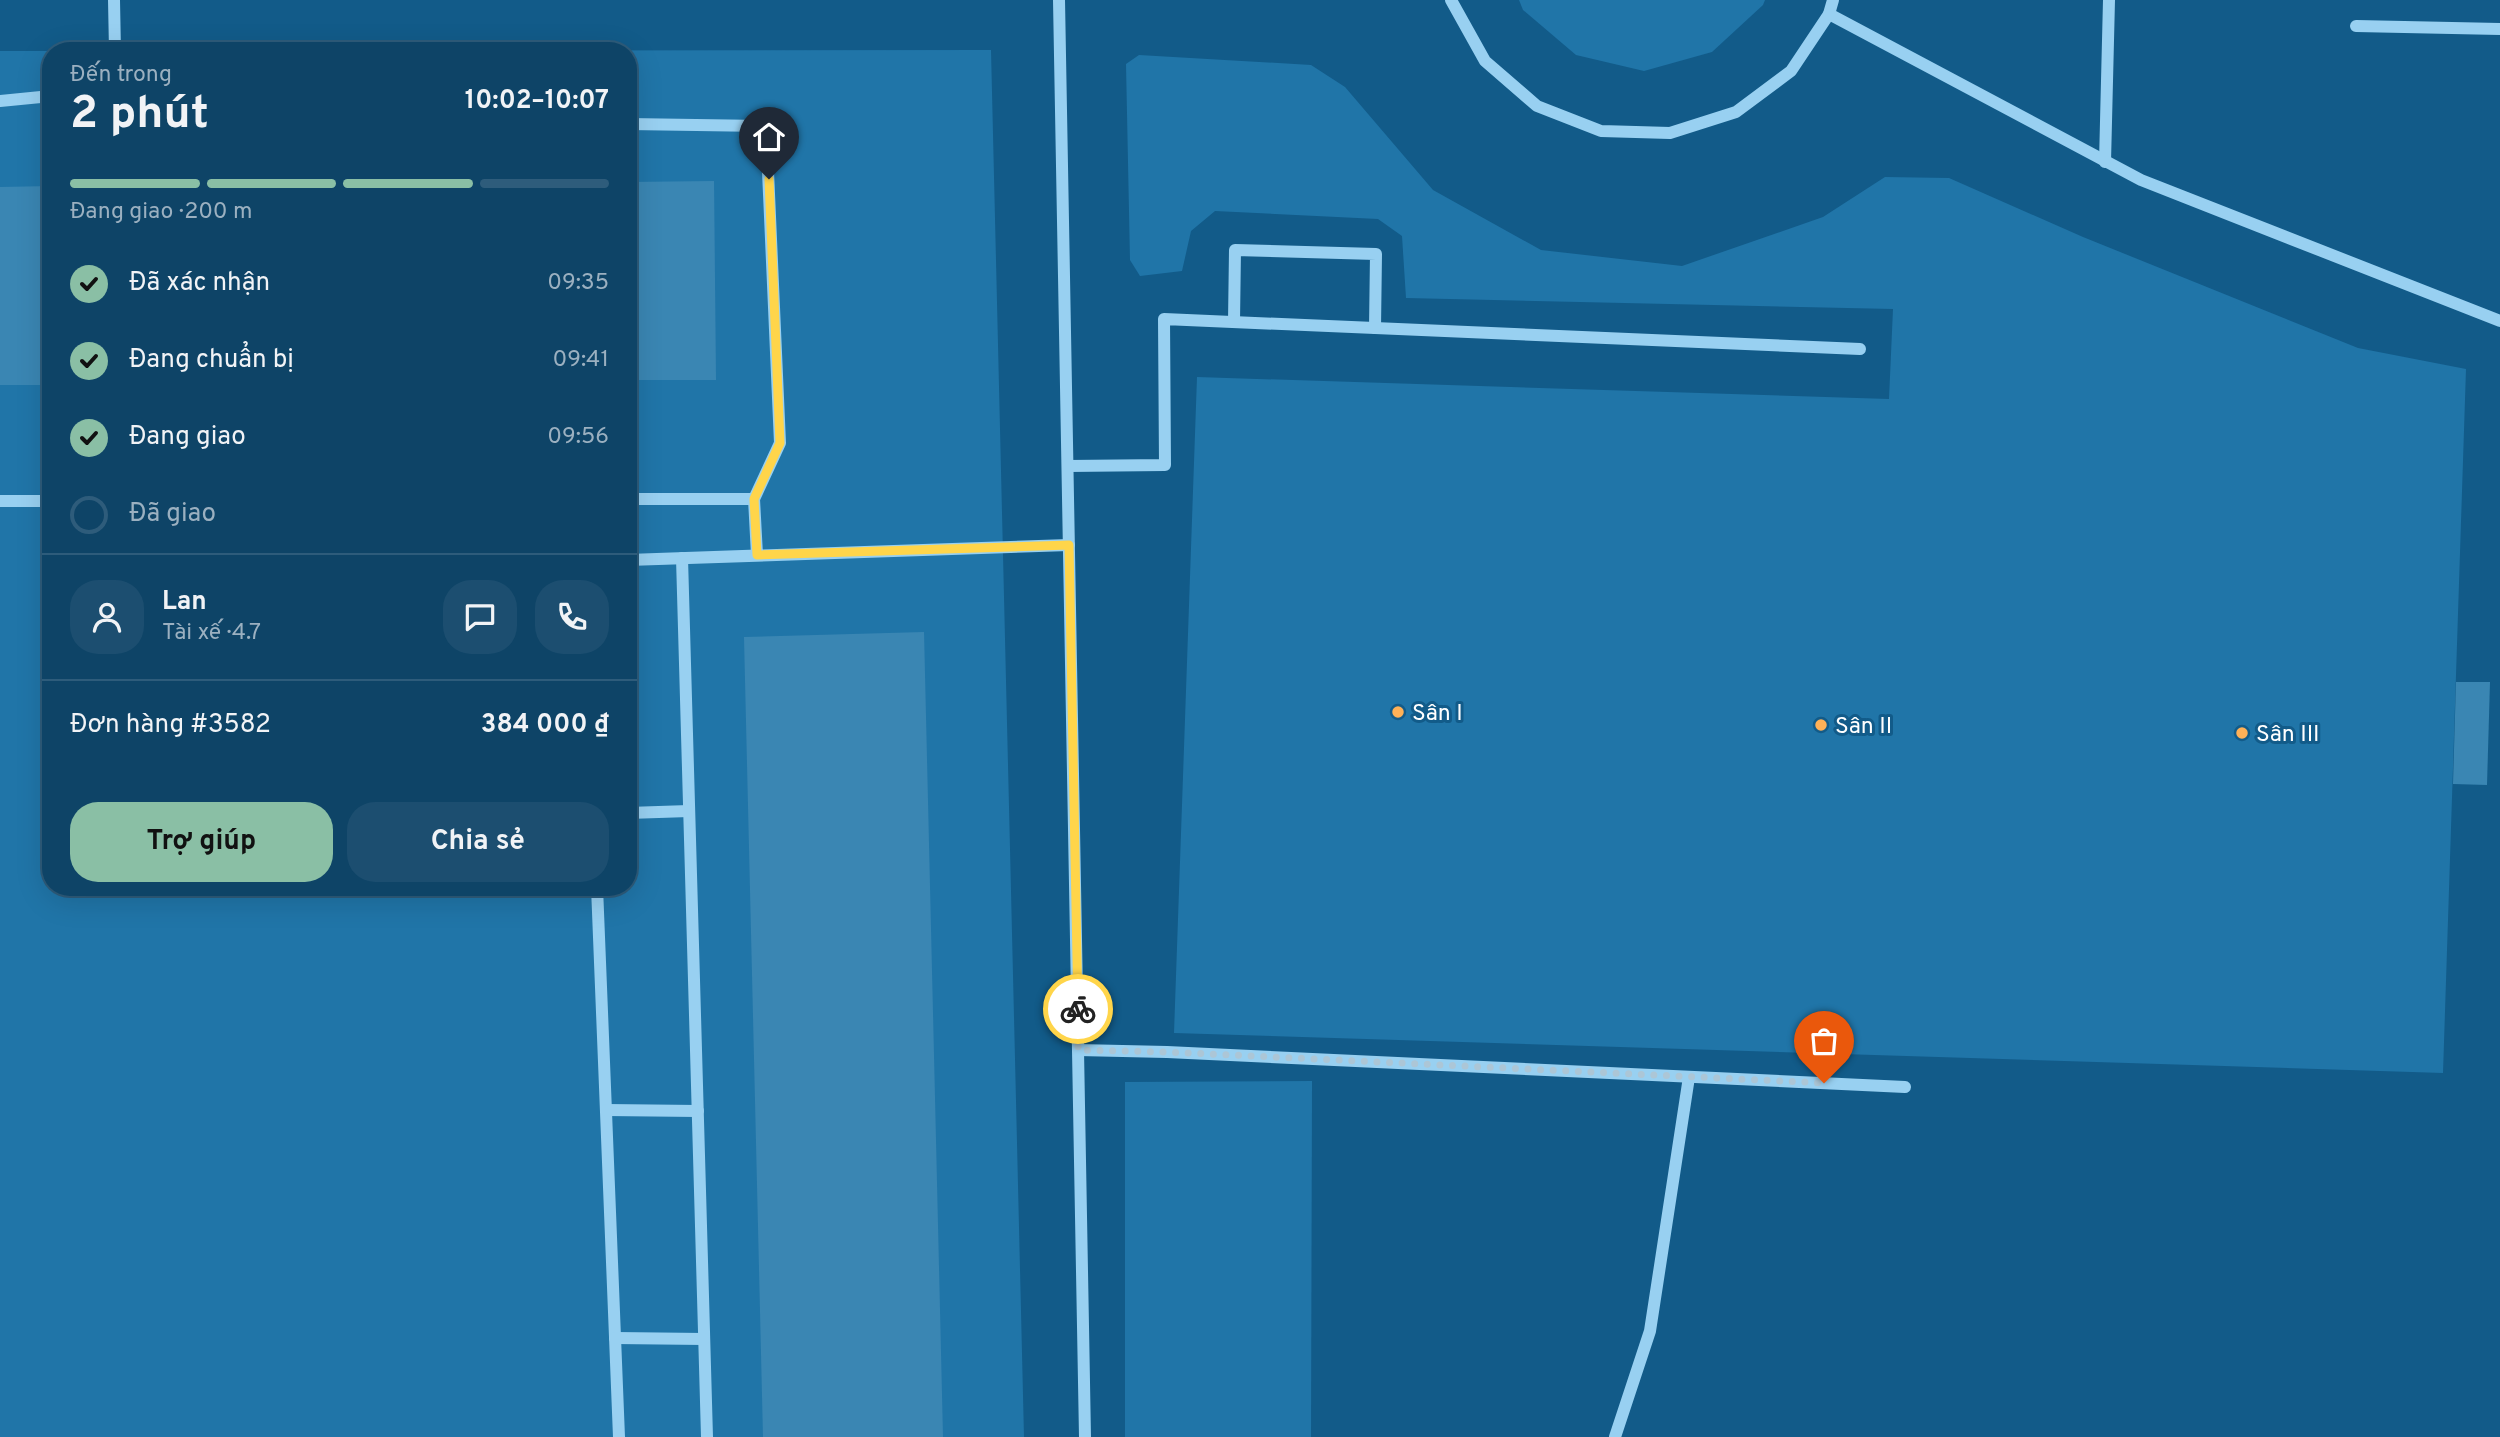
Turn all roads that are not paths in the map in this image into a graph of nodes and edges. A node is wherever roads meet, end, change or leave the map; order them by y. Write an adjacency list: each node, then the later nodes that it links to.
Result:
1 (114, 0): 9 (street)
2 (1059, 0): 18 (street)
3 (1833, 0): 6 (street)
4 (2109, 0): 13 (street)
5 (1447, 1): 6 (street)
6 (1829, 14): 13 (street)
7 (2356, 26): 8 (street)
8 (2500, 29)
9 (115, 42)
10 (42, 97): 11 (street)
11 (0, 101)
12 (637, 124): 20 (street)
13 (2105, 162): 14 (street)
14 (2500, 321)
15 (1234, 322): 16 (street); 16 (street); 18 (street)
16 (1374, 328): 17 (street)
17 (1860, 349)
18 (1068, 467): 23 (street)
19 (637, 499): 20 (street)
20 (754, 499): 24 (street)
21 (0, 501): 22 (street)
22 (42, 501)
23 (1069, 545): 24 (street); 30 (street)
24 (757, 555): 25 (street)
25 (682, 558): 26 (street); 27 (street)
26 (637, 560)
27 (690, 811): 28 (street); 34 (street)
28 (637, 813)
29 (597, 896): 33 (street)
30 (1078, 1050): 31 (street); 39 (street)
31 (1689, 1077): 32 (street); 40 (street)
32 (1905, 1087)
33 (606, 1110): 34 (street); 35 (street)
34 (698, 1111): 36 (street)
35 (615, 1338): 36 (street); 37 (street)
36 (704, 1339): 38 (street)
37 (619, 1437)
38 (706, 1437)
39 (1085, 1437)
40 (1615, 1437)

